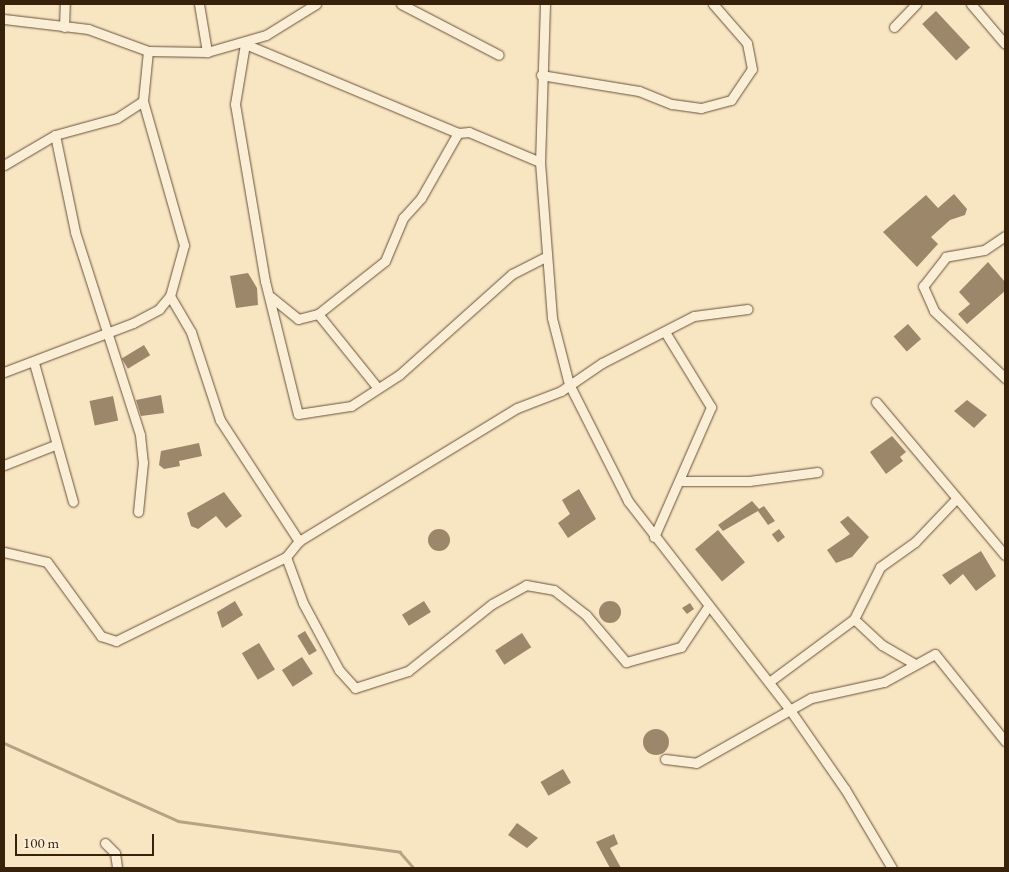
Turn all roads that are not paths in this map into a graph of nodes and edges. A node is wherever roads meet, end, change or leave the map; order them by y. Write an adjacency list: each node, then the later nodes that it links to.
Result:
1 (65, 4): 11 (street)
2 (200, 4): 15 (street)
3 (316, 4): 12 (street)
4 (401, 4): 16 (street)
5 (545, 4): 17 (street)
6 (713, 4): 17 (street)
7 (916, 4): 10 (street)
8 (971, 4): 13 (street)
9 (4, 19): 11 (street)
10 (894, 26)
11 (64, 27): 14 (street)
12 (245, 44): 15 (street); 19 (street); 25 (street)
13 (1005, 44)
14 (148, 51): 15 (street); 18 (street)
15 (207, 52)
16 (499, 55)
17 (541, 75): 21 (street)
18 (144, 101): 20 (street); 26 (street)
19 (458, 133): 21 (street); 28 (street)
20 (55, 135): 22 (street); 29 (street)
21 (540, 162): 24 (street)
22 (4, 165)
23 (1005, 236): 33 (street)
24 (546, 256): 34 (street); 35 (street)
25 (270, 295): 28 (street); 35 (street)
26 (170, 296): 29 (street); 45 (street)
27 (748, 309): 30 (street)
28 (318, 314): 35 (street)
29 (109, 332): 31 (street); 43 (street)
30 (665, 332): 34 (street); 40 (street)
31 (34, 363): 32 (street); 37 (street)
32 (4, 372)
33 (1005, 378)
34 (569, 384): 44 (street); 45 (street)
35 (377, 387)
36 (876, 402): 41 (street)
37 (55, 445): 38 (street); 42 (street)
38 (4, 465)
39 (817, 472): 40 (street)
40 (680, 482): 44 (street)
41 (955, 500): 47 (street); 50 (street)
42 (73, 502)
43 (138, 512)
44 (654, 537): 49 (street)
45 (299, 541): 48 (street)
46 (4, 552): 48 (street)
47 (1005, 555)
48 (286, 557): 49 (street)
49 (709, 605): 52 (street)
50 (854, 619): 51 (street); 52 (street)
51 (913, 663): 53 (street); 54 (street)
52 (769, 682): 53 (street)
53 (790, 710): 55 (street); 58 (street)
54 (1005, 741)
55 (665, 759)
56 (105, 843): 57 (street)
57 (117, 868)
58 (892, 868)

